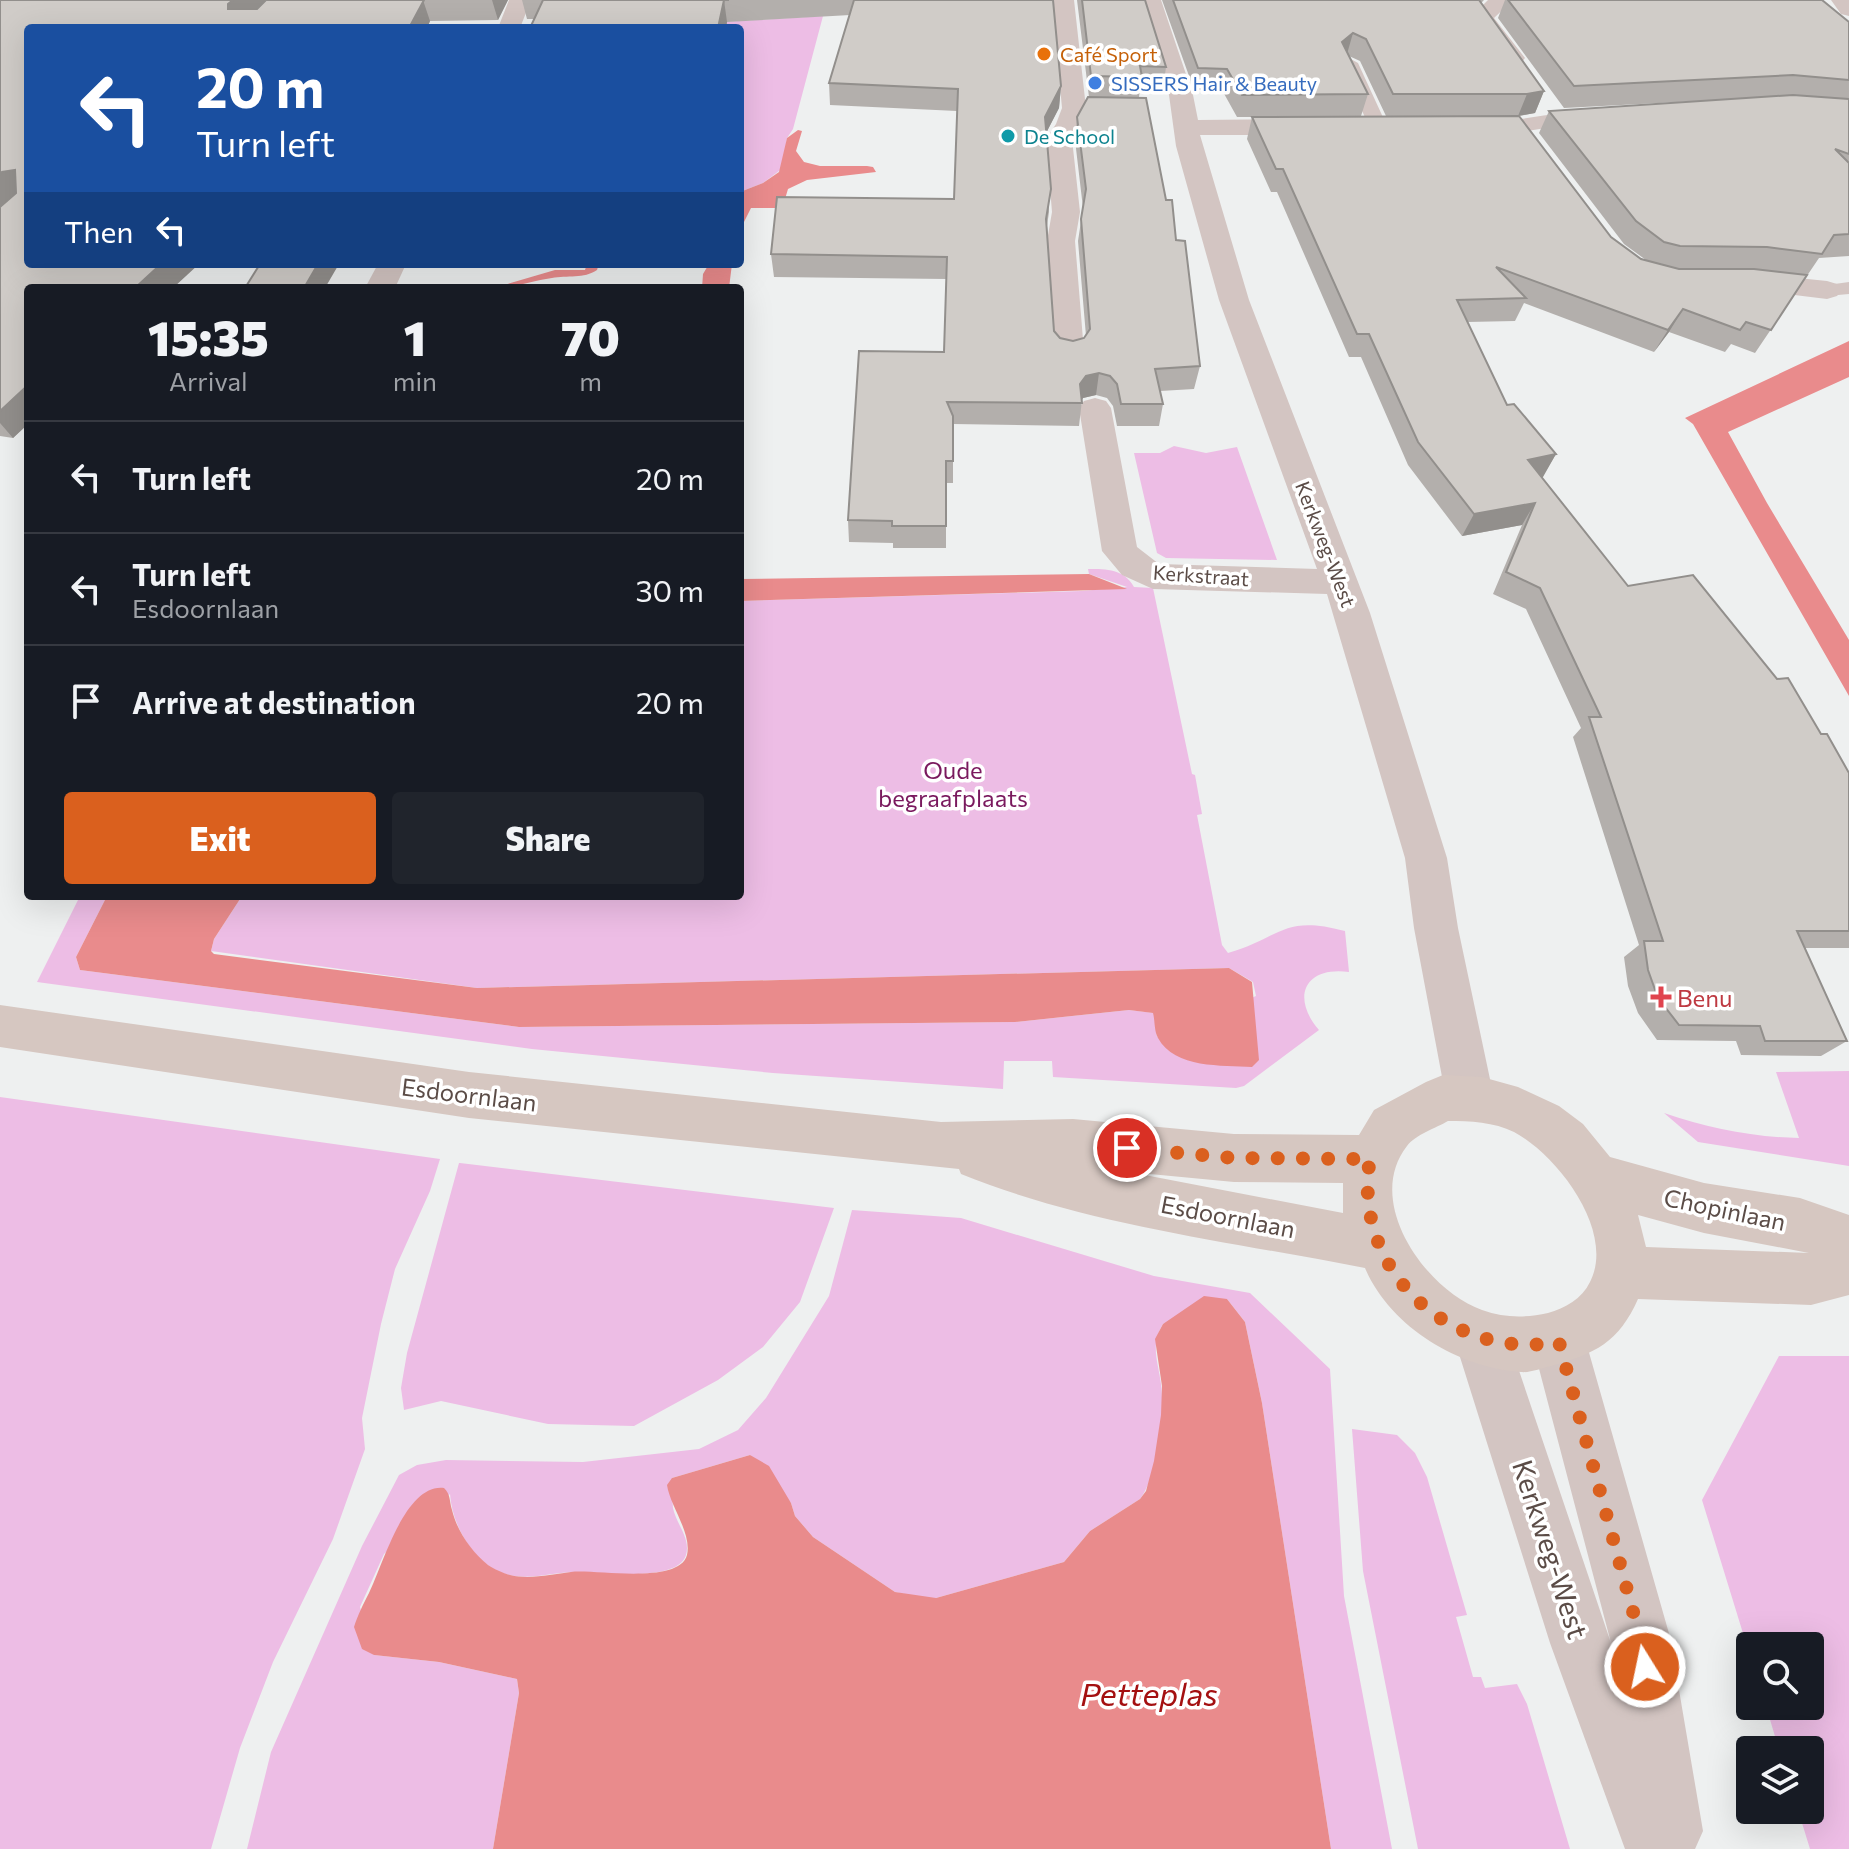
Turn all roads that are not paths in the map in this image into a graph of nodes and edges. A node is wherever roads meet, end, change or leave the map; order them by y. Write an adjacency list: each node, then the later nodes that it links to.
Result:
1 (520, 0): 7 (street)
2 (1063, 0): 10 (street)
3 (1150, 0): 12 (street, Kerkweg-West)
4 (1502, 0): 9 (street)
5 (1842, 0): 6 (street)
6 (1849, 9)
7 (511, 24)
8 (1348, 62): 14 (lane)
9 (1527, 78)
10 (1074, 108): 11 (street); 21 (street)
11 (1101, 108)
12 (1176, 115): 14 (street); 23 (street, Kerkweg-West)
13 (1625, 116): 17 (street)
14 (1378, 126): 15 (street)
15 (1406, 126)
16 (1434, 126): 17 (street)
17 (1518, 127): 18 (street)
18 (1534, 153)
19 (1713, 281): 20 (street)
20 (1838, 289)
21 (1069, 352)
22 (1095, 408): 23 (street, Kerkstraat)
23 (1340, 582): 25 (street, Kerkweg-West)
24 (0, 1026): 26 (main road, Esdoornlaan)
25 (1470, 1098): 27 (main road); 28 (main road)
26 (941, 1146): 27 (main road, Esdoornlaan); 30 (main road, Esdoornlaan)
27 (1370, 1159): 30 (main road)
28 (1599, 1179): 29 (main road, Chopinlaan); 32 (main road)
29 (1849, 1241)
30 (1377, 1245): 33 (main road)
31 (1849, 1269): 32 (main road)
32 (1621, 1272): 34 (main road)
33 (1481, 1338): 34 (main road); 35 (street, Kerkweg-West)
34 (1559, 1342): 36 (street)
35 (1658, 1849)
36 (1673, 1849)

